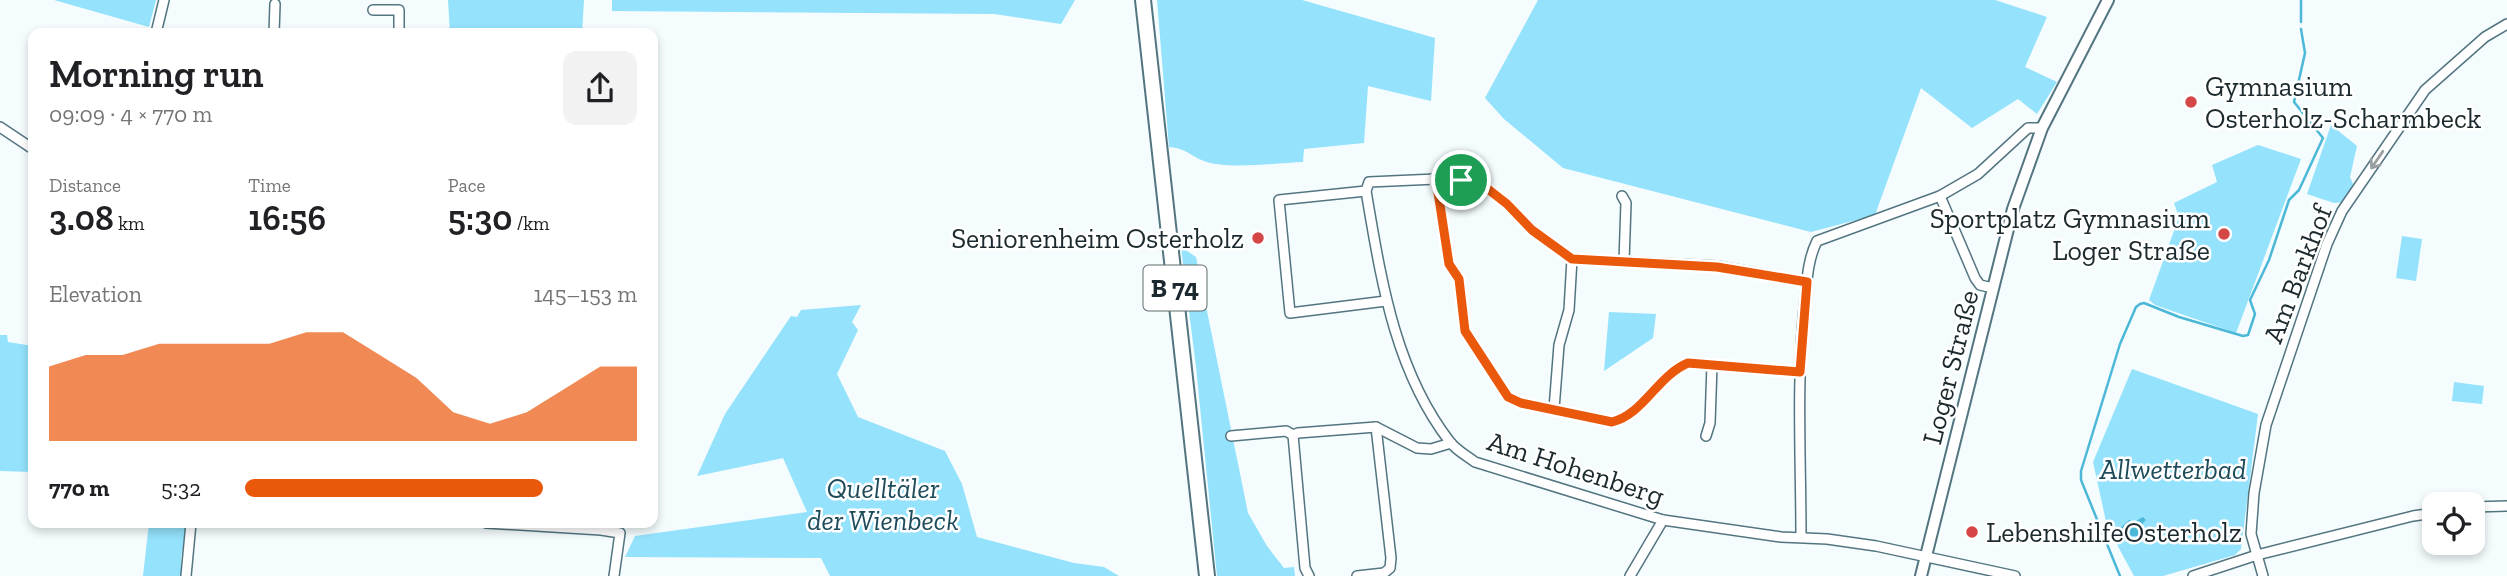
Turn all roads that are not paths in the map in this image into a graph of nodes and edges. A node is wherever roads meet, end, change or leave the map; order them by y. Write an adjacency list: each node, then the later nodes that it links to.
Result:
1 (164, 0): 7 (street)
2 (1143, 0): 41 (main road, B 74)
3 (2108, 0): 11 (street, Loger Straße)
4 (275, 4): 8 (street)
5 (373, 10): 9 (street)
6 (2507, 24): 38 (street, Am Barkhof, one-way to 38)
7 (157, 28)
8 (274, 28)
9 (399, 28)
10 (0, 127): 12 (street)
11 (2042, 128): 16 (street); 20 (street, Loger Straße)
12 (28, 146)
13 (1436, 179): 14 (street); 17 (street); 24 (street)
14 (1367, 187): 21 (street, Am Hohenberg); 21 (street)
15 (1622, 196): 18 (street)
16 (1940, 196): 19 (street); 20 (street)
17 (1572, 259): 18 (street); 24 (street)
18 (1624, 262): 19 (street)
19 (1807, 282): 23 (street)
20 (1993, 288): 37 (street, Loger Straße)
21 (1386, 301): 29 (street, Am Hohenberg)
22 (1712, 365): 23 (street); 24 (street); 28 (street)
23 (1800, 372): 36 (street)
24 (1554, 409)
25 (1376, 427): 26 (street); 29 (street); 43 (street)
26 (1293, 435): 27 (street); 42 (street)
27 (1231, 436)
28 (1706, 436)
29 (1451, 443): 33 (street, Am Hohenberg)
30 (2507, 506): 31 (street)
31 (2485, 507)
32 (2422, 515): 38 (street)
33 (1663, 520): 36 (street, Am Hohenberg); 44 (street)
34 (191, 528): 39 (street)
35 (568, 528): 40 (street)
36 (1801, 537): 37 (street, Am Hohenberg)
37 (1926, 555): 45 (street, Loger Straße); 46 (street, Am Hohenberg)
38 (2258, 555): 47 (street); 48 (street, Am Barkhof)
39 (186, 576)
40 (614, 576)
41 (1207, 576)
42 (1309, 576)
43 (1357, 576)
44 (1630, 576)
45 (1921, 576)
46 (2015, 576)
47 (2193, 576)
48 (2263, 576)

